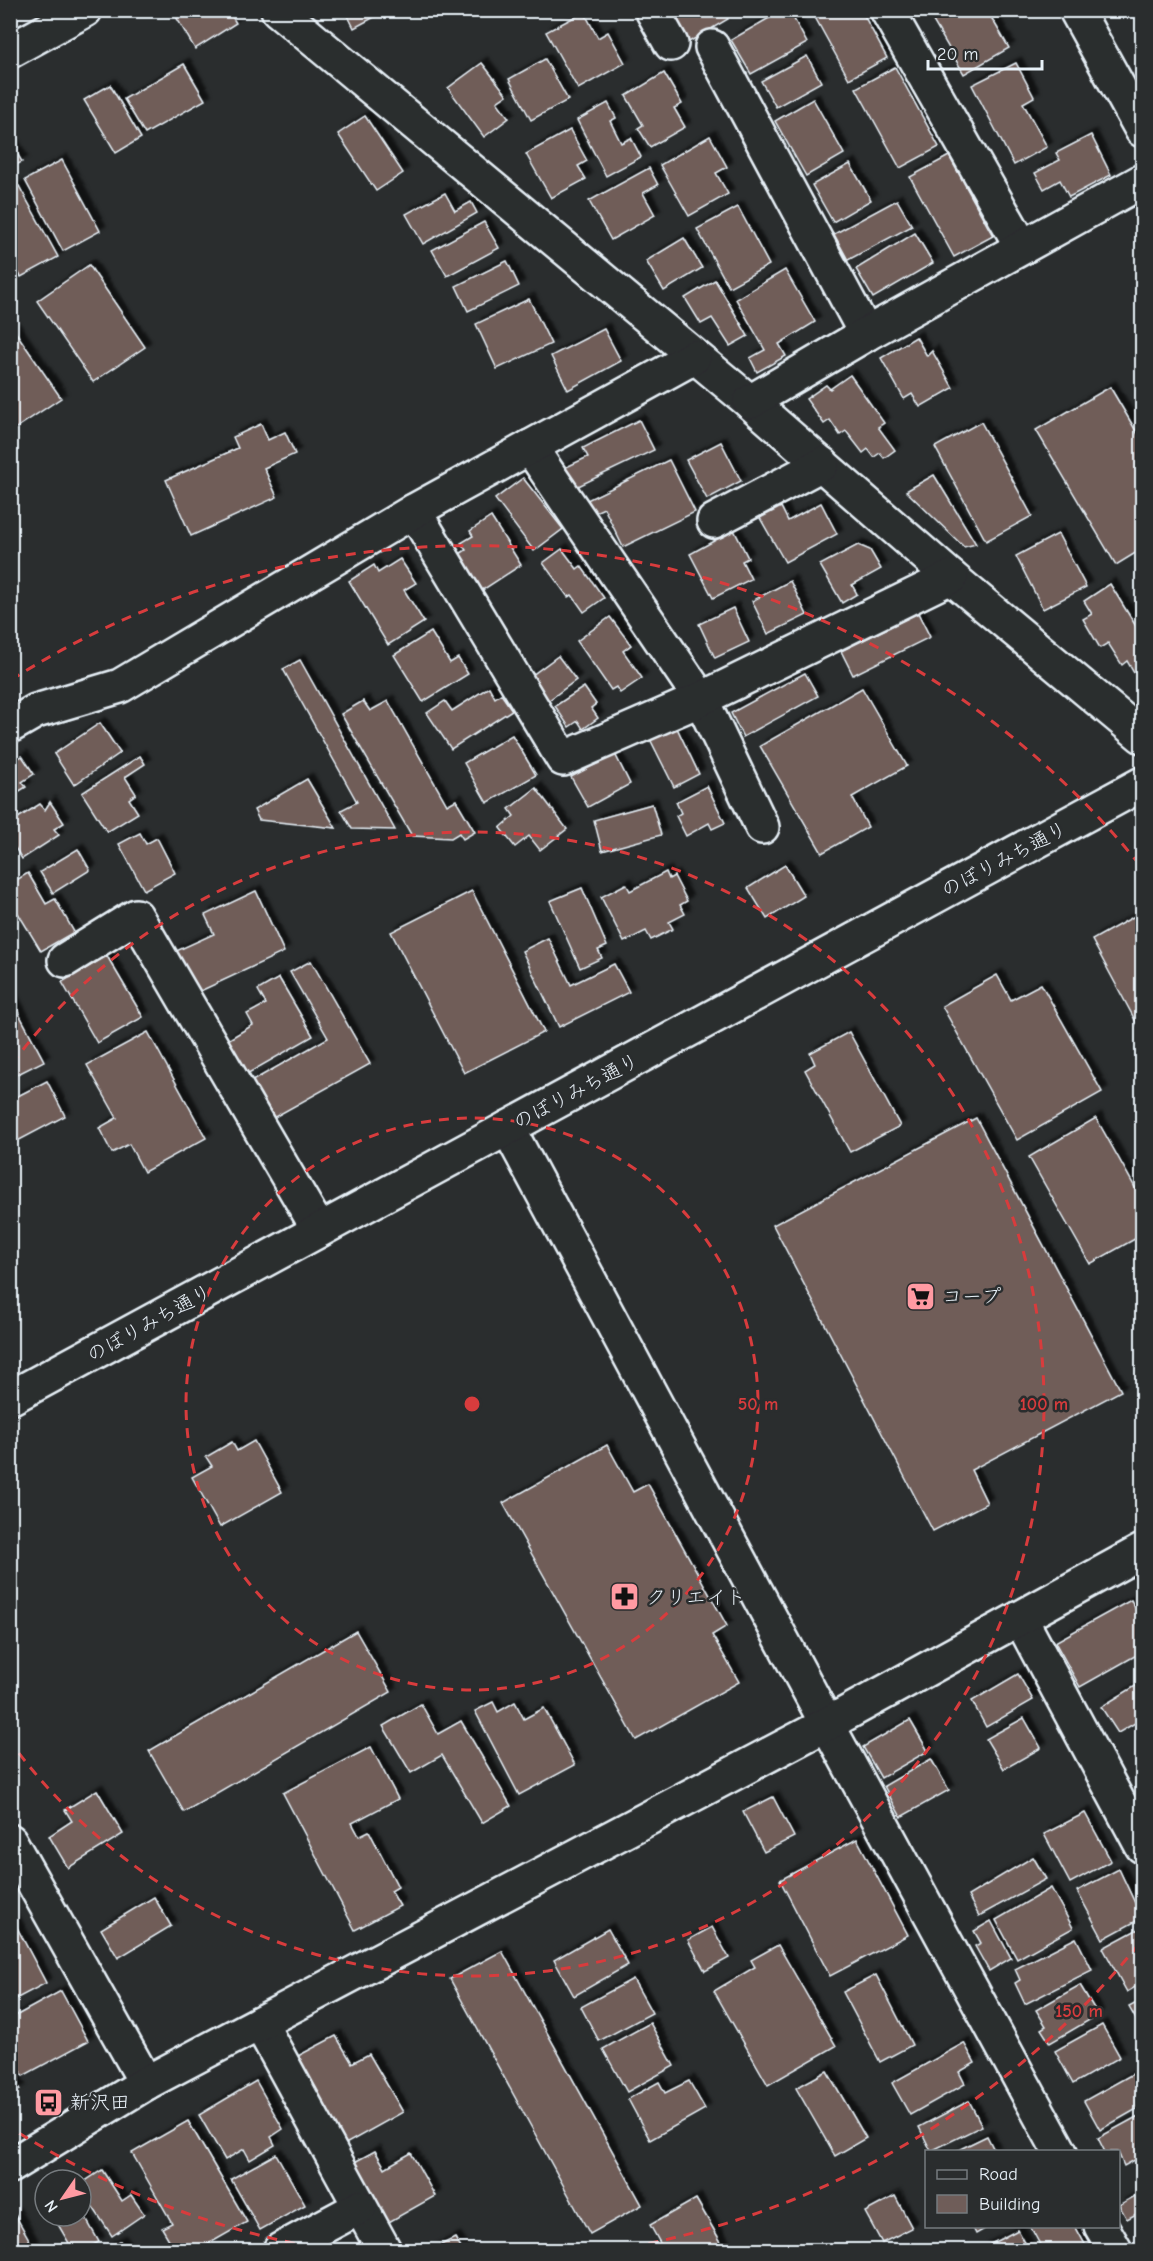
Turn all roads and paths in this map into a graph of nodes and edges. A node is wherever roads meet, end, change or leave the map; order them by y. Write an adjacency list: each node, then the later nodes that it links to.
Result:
1 (85, 10): 8 (street)
2 (278, 10): 13 (street)
3 (652, 10): 6 (street)
4 (887, 10): 11 (street)
5 (1076, 10): 9 (street)
6 (671, 44)
7 (712, 47): 12 (street)
8 (10, 51)
9 (1143, 130)
10 (1143, 181): 11 (street)
11 (1022, 247): 12 (street)
12 (866, 334): 14 (street)
13 (694, 357): 14 (street); 15 (street)
14 (750, 402): 16 (street)
15 (530, 447): 17 (street); 20 (street)
16 (822, 464): 18 (street); 19 (street)
17 (414, 511): 20 (street); 21 (street)
18 (714, 520)
19 (951, 577): 20 (street); 22 (street)
20 (702, 699): 24 (street)
21 (10, 726)
22 (1143, 736)
23 (1143, 784): 26 (street, のぼりみち通り)
24 (762, 827)
25 (64, 960): 27 (street)
26 (508, 1128): 27 (street, のぼりみち通り); 31 (street)
27 (319, 1230): 28 (street, のぼりみち通り)
28 (10, 1398)
29 (1143, 1551): 30 (street)
30 (1020, 1618): 31 (street); 33 (street)
31 (827, 1724): 34 (street); 36 (street)
32 (10, 1841): 35 (street)
33 (1143, 1846)
34 (260, 2023): 35 (street); 38 (street)
35 (146, 2083): 37 (street)
36 (1059, 2150)
37 (10, 2166)
38 (360, 2207): 40 (street); 41 (street)
39 (1102, 2228): 42 (street)
40 (280, 2250)
41 (384, 2250)
42 (1114, 2250)

